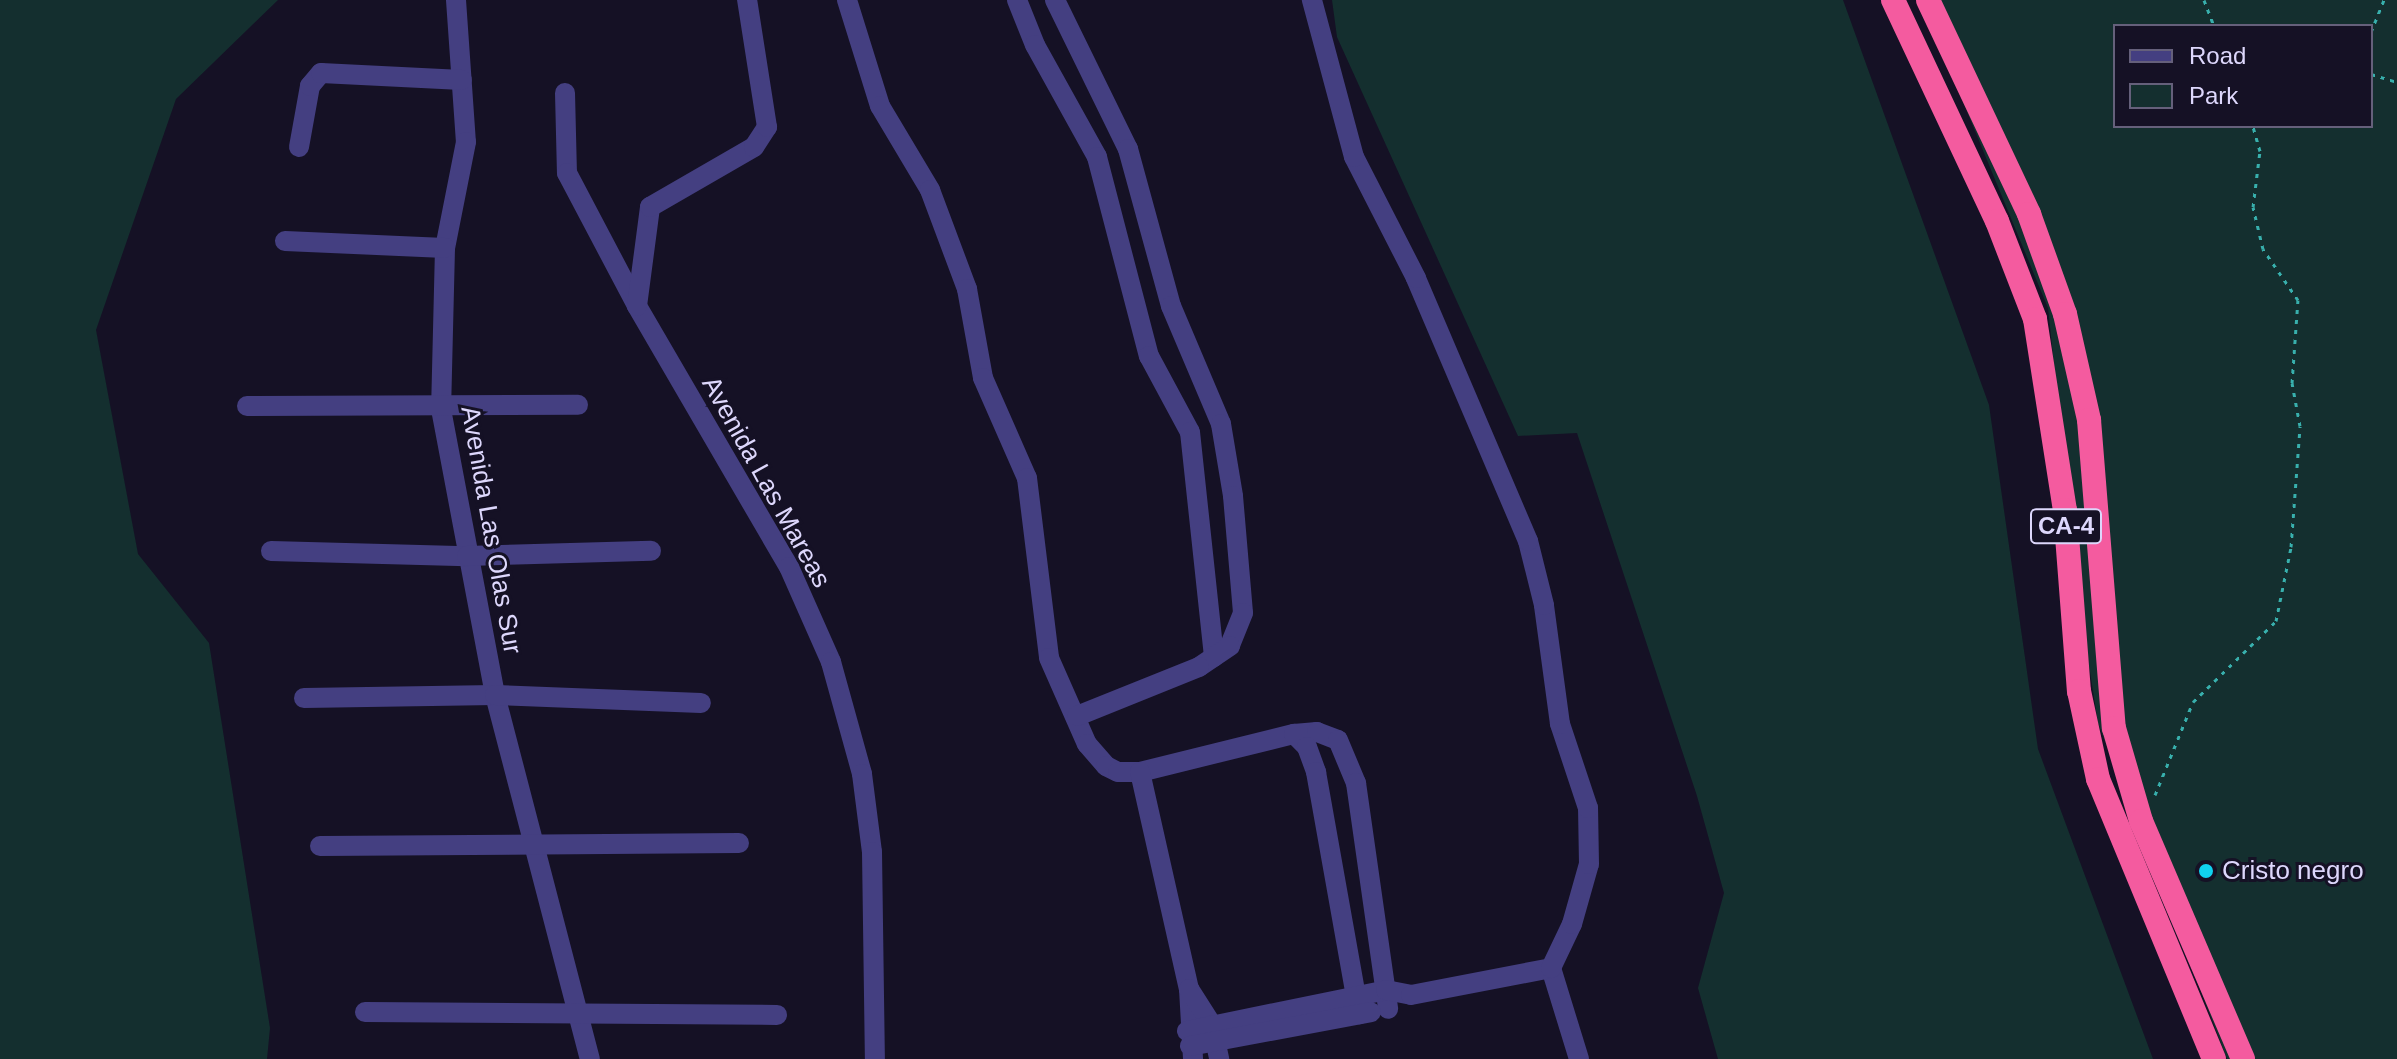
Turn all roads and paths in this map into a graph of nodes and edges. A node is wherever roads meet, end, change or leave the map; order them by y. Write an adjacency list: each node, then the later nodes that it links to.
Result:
1 (456, 0): 14 (street, Avenida Las Olas Sur)
2 (747, 0): 23 (street)
3 (847, 0): 34 (street)
4 (1017, 0): 20 (street)
5 (1055, 0): 19 (street)
6 (1312, 0): 41 (street)
7 (1893, 0): 53 (highway, CA-4)
8 (1928, 0): 37 (highway, CA-4)
9 (2204, 0): 11 (path)
10 (2384, 0): 12 (path)
11 (2213, 24)
12 (2373, 27)
13 (2373, 75): 15 (path)
14 (462, 80): 18 (street); 22 (street, Avenida Las Olas Sur)
15 (2397, 82)
16 (565, 93): 23 (street, Avenida Las Mareas)
17 (2254, 128): 37 (path)
18 (299, 147)
19 (1128, 149): 20 (street); 30 (street)
20 (1097, 157): 30 (street)
21 (285, 241): 22 (street)
22 (445, 248): 26 (street, Avenida Las Olas Sur)
23 (637, 306): 51 (street, Avenida Las Mareas)
24 (578, 405): 26 (street)
25 (247, 406): 26 (street)
26 (441, 409): 29 (street, Avenida Las Olas Sur)
27 (271, 551): 29 (street)
28 (651, 551): 29 (street)
29 (467, 556): 31 (street, Avenida Las Olas Sur)
30 (1214, 657): 34 (street)
31 (495, 695): 32 (street); 33 (street); 39 (street, Avenida Las Olas Sur)
32 (304, 698)
33 (701, 703)
34 (1077, 716): 36 (street)
35 (1294, 734): 36 (street); 43 (street); 44 (street)
36 (1140, 772): 42 (street)
37 (2141, 821): 54 (highway, CA-4)
38 (739, 843): 39 (street)
39 (533, 845): 40 (street); 46 (street, Avenida Las Olas Sur)
40 (320, 846)
41 (1551, 968): 43 (street); 52 (street)
42 (1189, 989): 48 (street); 49 (street)
43 (1387, 1000): 44 (street)
44 (1358, 1005): 48 (street)
45 (365, 1012): 46 (street)
46 (578, 1013): 47 (street); 50 (street, Avenida Las Olas Sur)
47 (777, 1015)
48 (1216, 1041): 49 (street)
49 (1190, 1045)
50 (590, 1059)
51 (875, 1059)
52 (1579, 1059)
53 (2214, 1059)
54 (2243, 1059)

